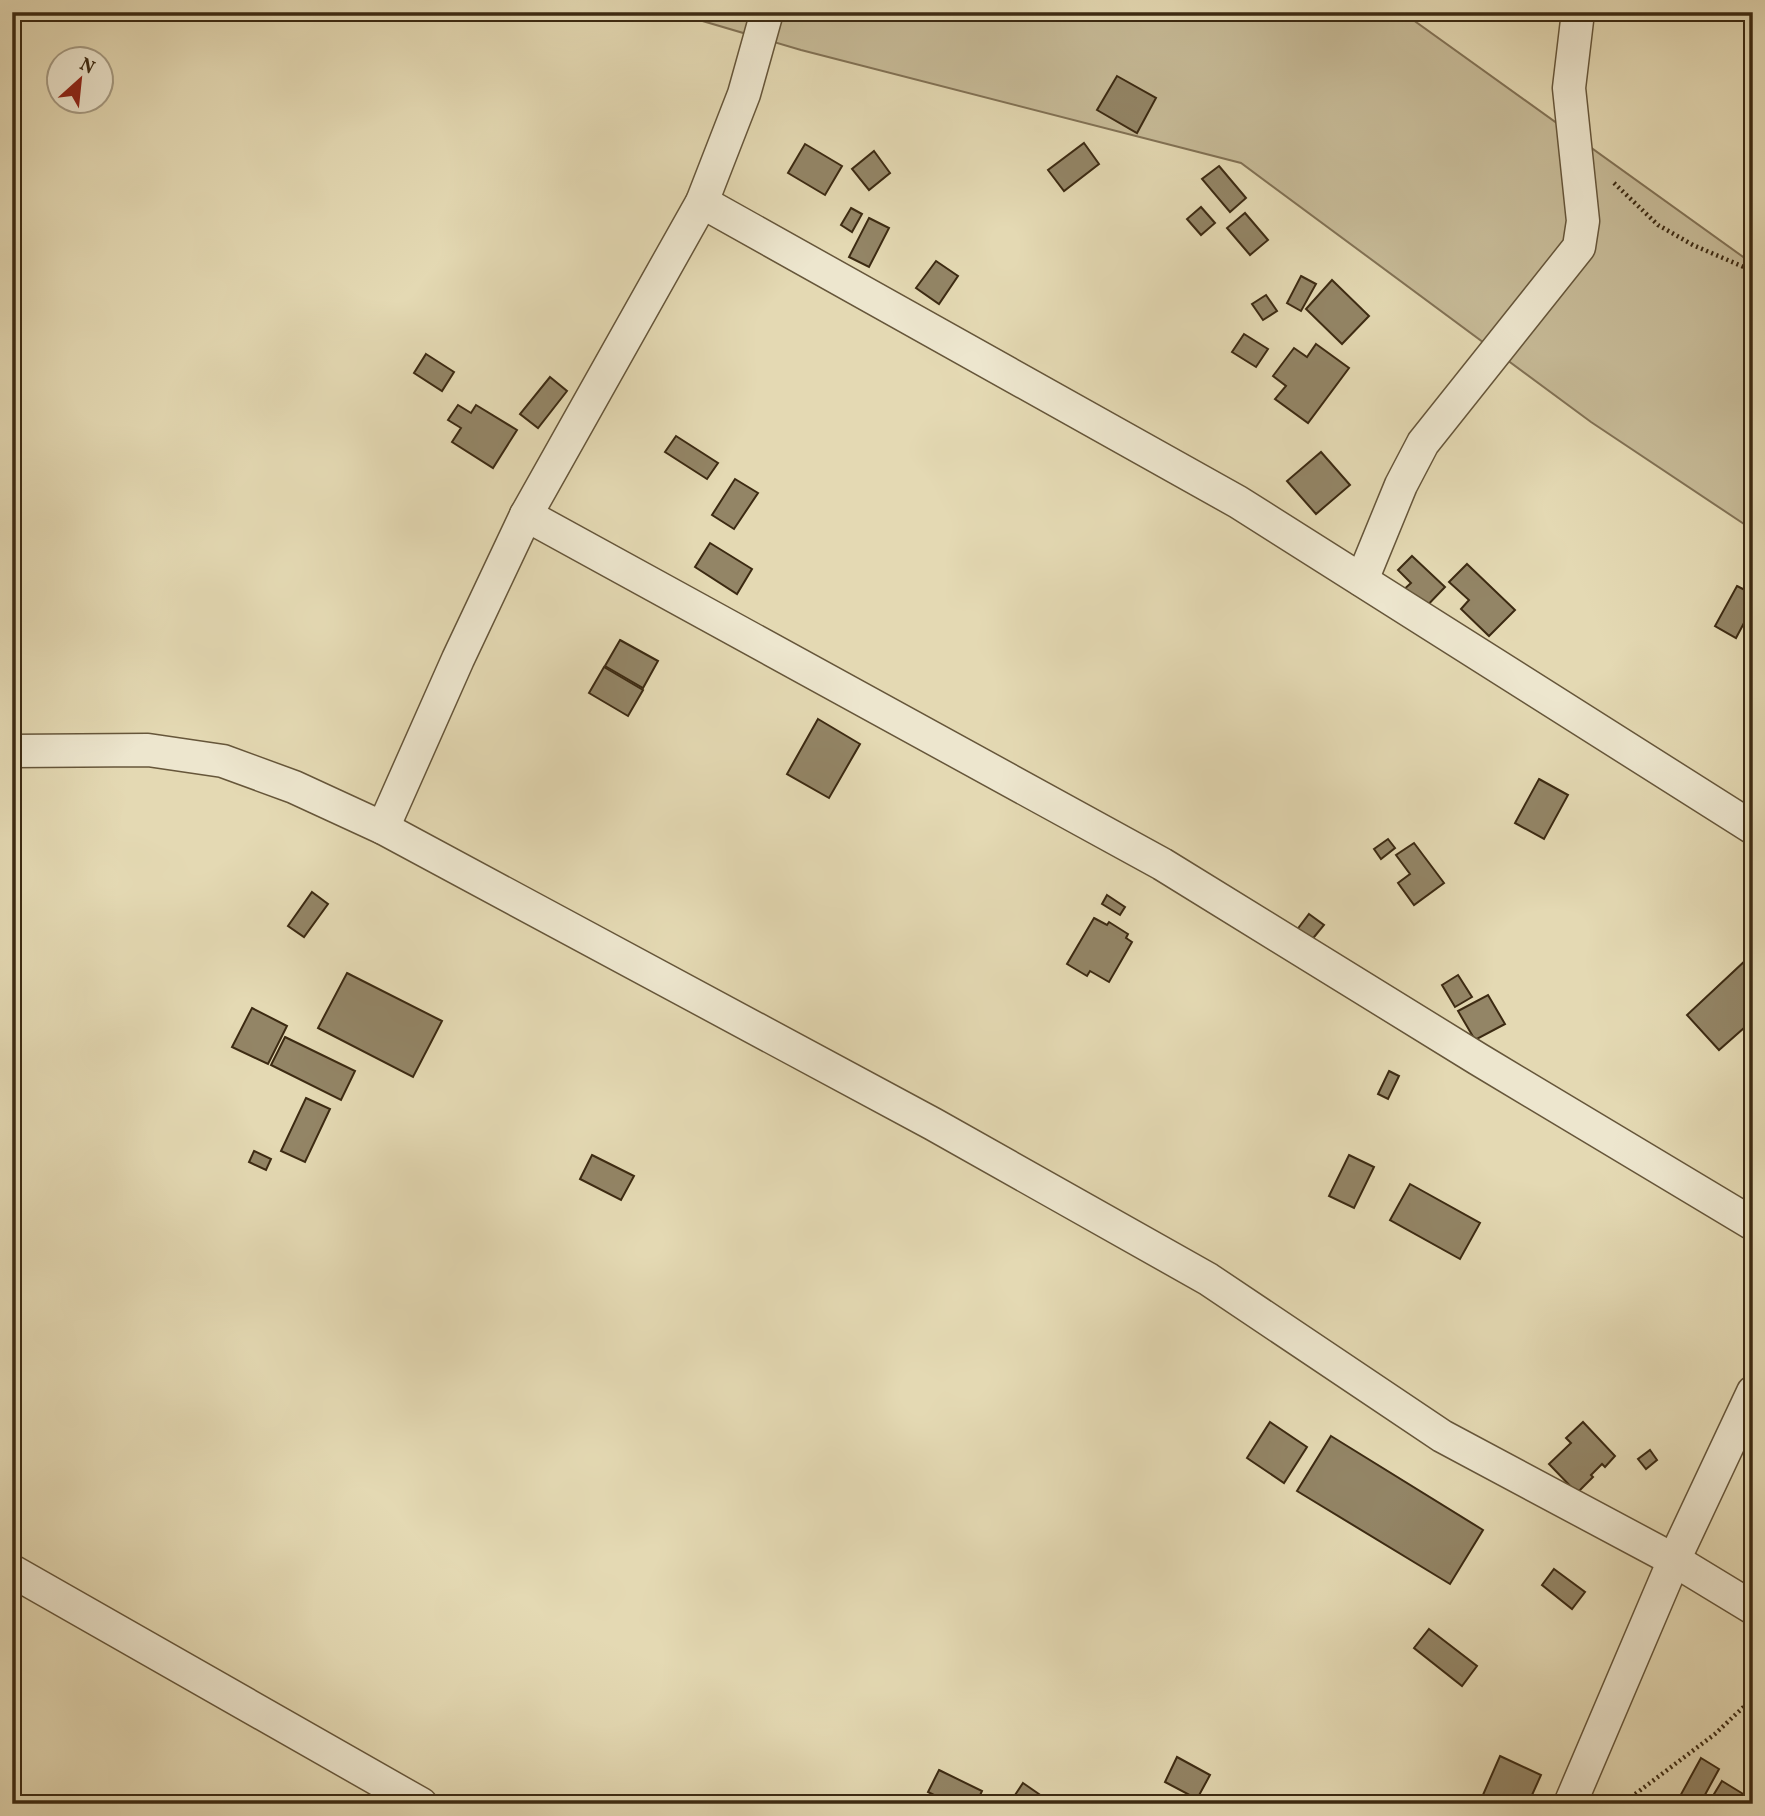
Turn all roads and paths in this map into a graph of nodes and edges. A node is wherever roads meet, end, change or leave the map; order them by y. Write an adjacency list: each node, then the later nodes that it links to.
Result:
1 (767, 12): 4 (street)
2 (1578, 12): 3 (street)
3 (1575, 147): 5 (path); 7 (street)
4 (702, 202): 6 (street); 7 (street)
5 (1753, 271)
6 (526, 515): 9 (street); 11 (street)
7 (1362, 580): 10 (street)
8 (12, 751): 9 (street)
9 (383, 828): 13 (street)
10 (1753, 828)
11 (1753, 1224)
12 (1753, 1392): 13 (street)
13 (1674, 1560): 15 (street); 18 (street)
14 (12, 1571): 17 (street)
15 (1753, 1608)
16 (1753, 1698): 19 (path)
17 (421, 1804)
18 (1570, 1804)
19 (1622, 1804)

